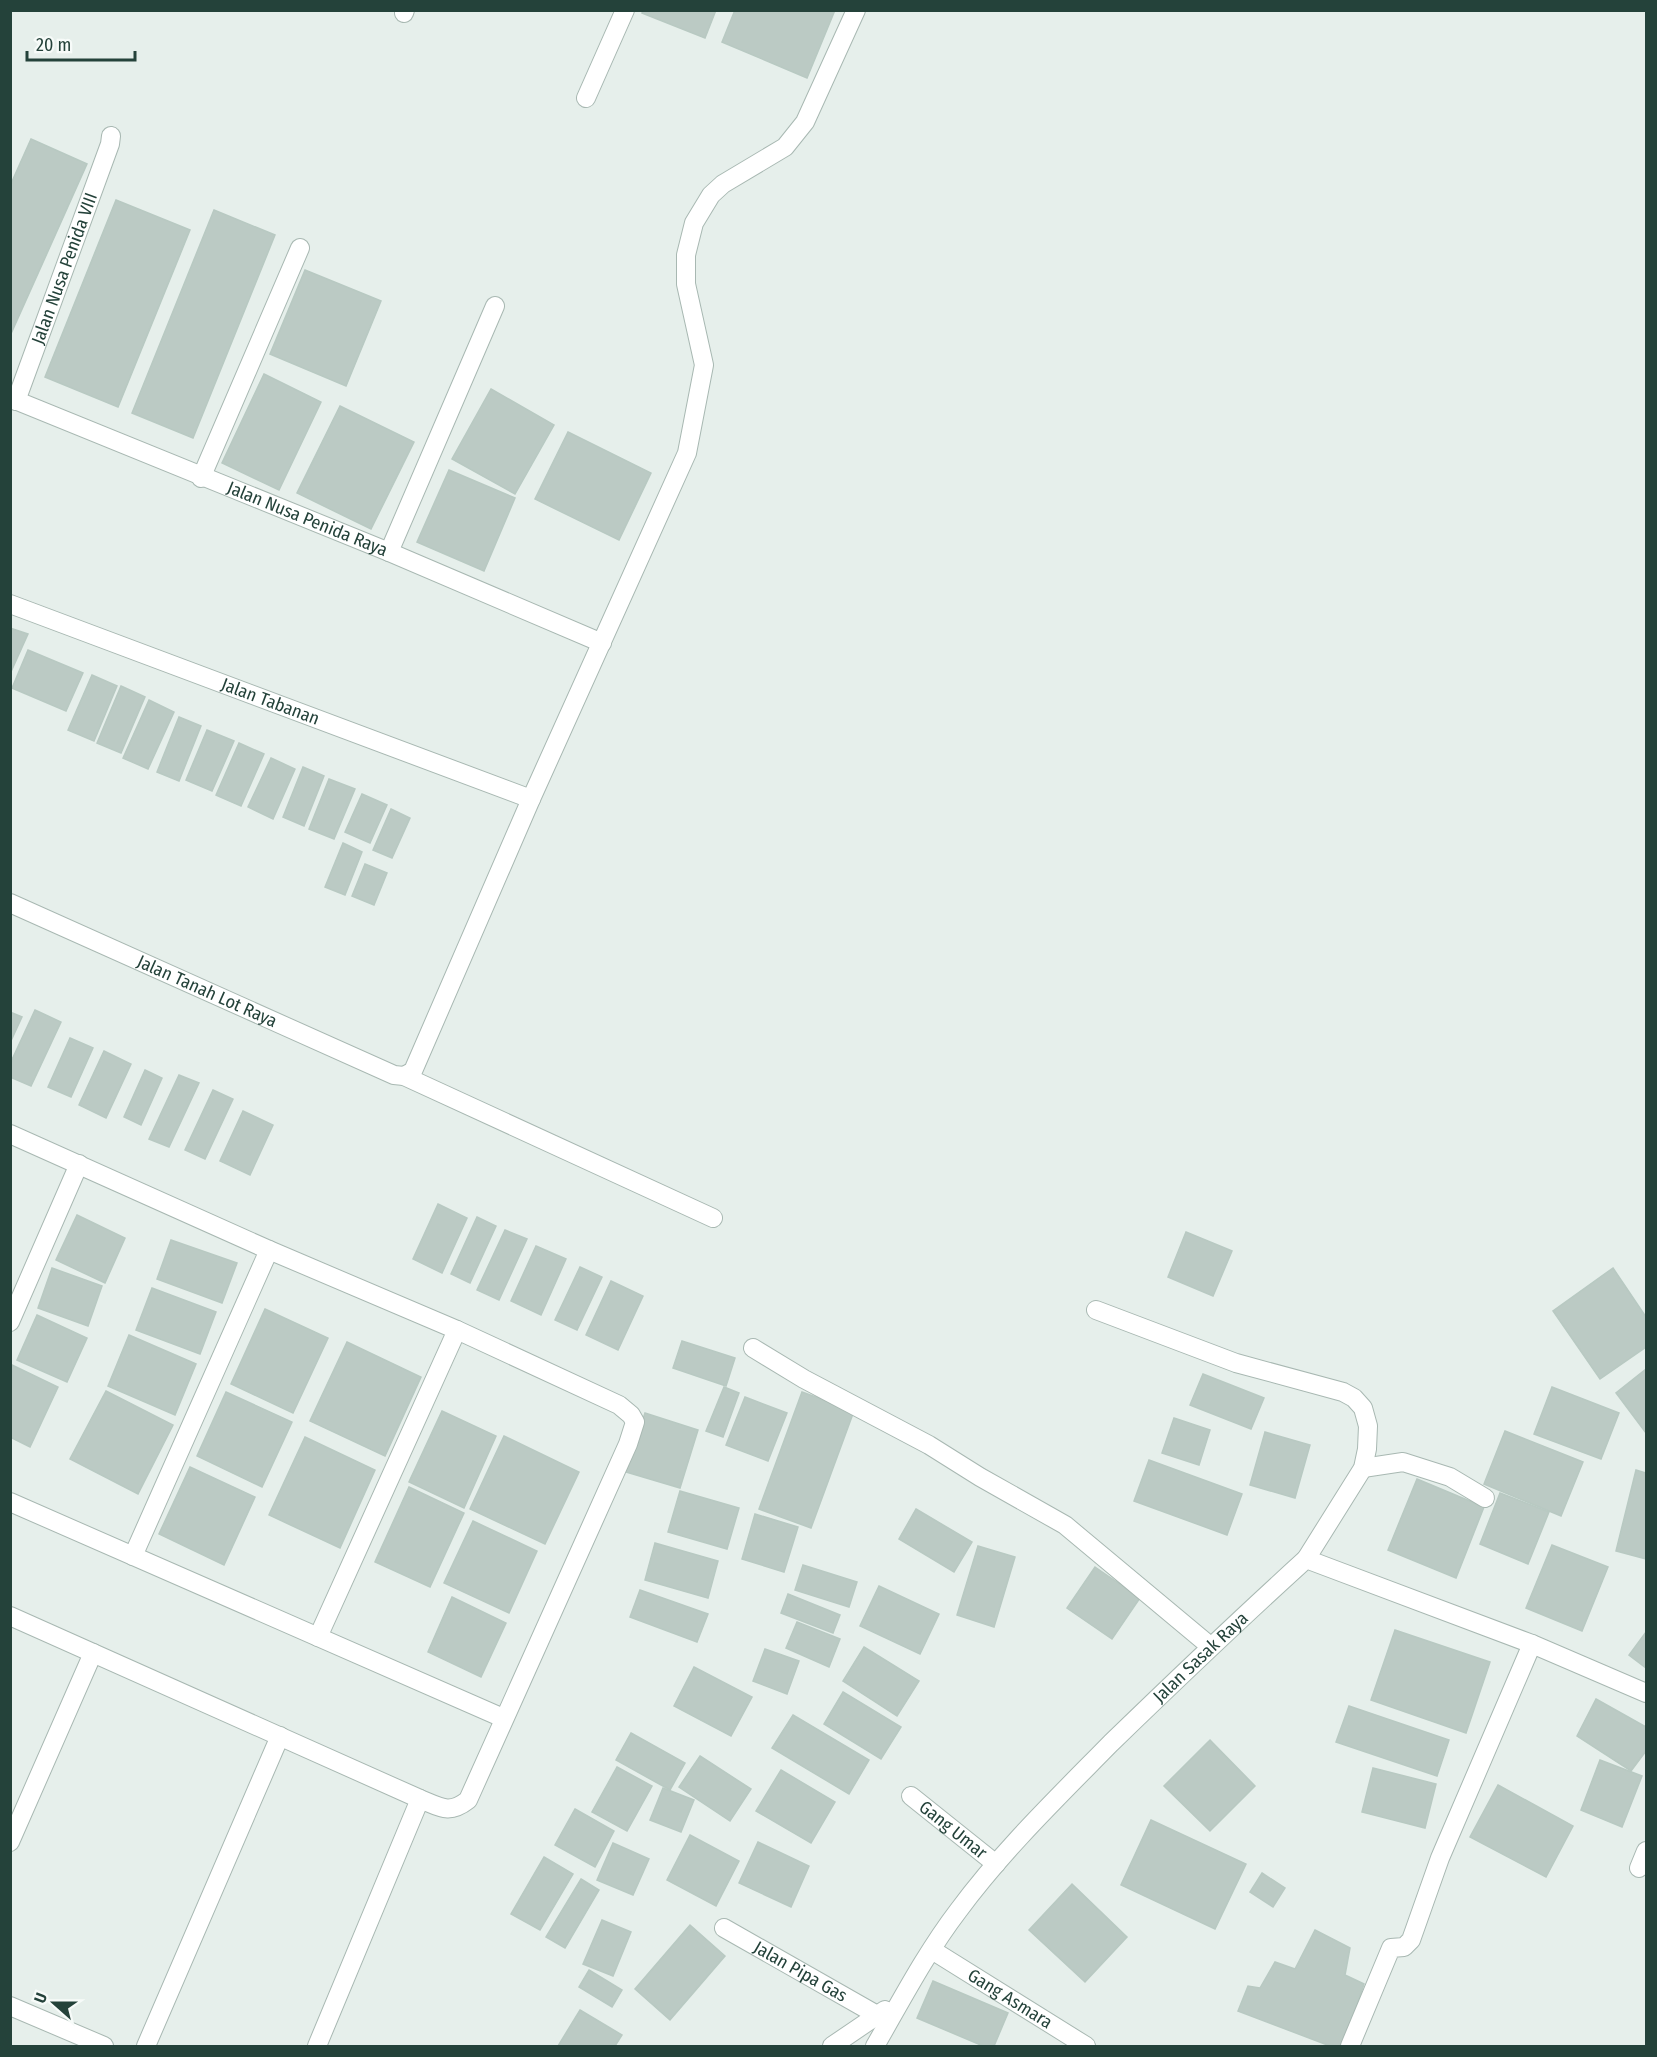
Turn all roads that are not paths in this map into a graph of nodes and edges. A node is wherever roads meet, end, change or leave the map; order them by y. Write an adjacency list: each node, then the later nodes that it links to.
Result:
1 (625, 10): 3 (street)
2 (856, 10): 11 (street)
3 (586, 98)
4 (111, 136): 7 (street, Jalan Nusa Penida VIII)
5 (300, 248): 8 (street)
6 (495, 306): 9 (street)
7 (13, 399): 8 (street, Jalan Nusa Penida Raya)
8 (201, 477): 9 (street, Jalan Nusa Penida Raya)
9 (389, 552): 11 (street, Jalan Nusa Penida Raya)
10 (10, 603): 12 (street, Jalan Tabanan)
11 (602, 643): 12 (street)
12 (531, 799): 14 (street)
13 (10, 903): 14 (street, Jalan Tanah Lot Raya)
14 (404, 1076): 17 (street, Jalan Tanah Lot Raya)
15 (10, 1134): 16 (street)
16 (79, 1164): 18 (street); 20 (street)
17 (713, 1218)
18 (269, 1250): 21 (street); 26 (street)
19 (1096, 1310): 23 (street)
20 (10, 1322)
21 (457, 1330): 29 (street); 34 (street)
22 (753, 1348): 31 (street)
23 (1363, 1468): 24 (street); 27 (street, Jalan Sasak Raya)
24 (1485, 1498)
25 (10, 1502): 26 (street)
26 (133, 1556): 29 (street)
27 (1306, 1559): 30 (street); 31 (street, Jalan Sasak Raya)
28 (10, 1616): 32 (street)
29 (318, 1637): 34 (street)
30 (1532, 1644): 33 (street); 53 (street)
31 (1210, 1646): 40 (street, Jalan Sasak Raya)
32 (93, 1653): 35 (street); 38 (street)
33 (1647, 1693)
34 (503, 1718): 37 (street)
35 (280, 1736): 37 (street); 48 (street)
36 (911, 1796): 40 (street, Gang Umar)
37 (420, 1799): 49 (street)
38 (10, 1842)
39 (1647, 1851): 41 (street)
40 (996, 1864): 43 (street, Jalan Sasak Raya)
41 (1639, 1868)
42 (724, 1928): 46 (street, Jalan Pipa Gas)
43 (932, 1950): 44 (street, Jalan Sasak Raya); 52 (street, Gang Asmara)
44 (903, 1998): 46 (street); 51 (street, Jalan Sasak Raya)
45 (10, 2006): 47 (street)
46 (877, 2015): 50 (street)
47 (105, 2046)
48 (146, 2046)
49 (316, 2046)
50 (832, 2046)
51 (874, 2046)
52 (1086, 2046)
53 (1350, 2046)

